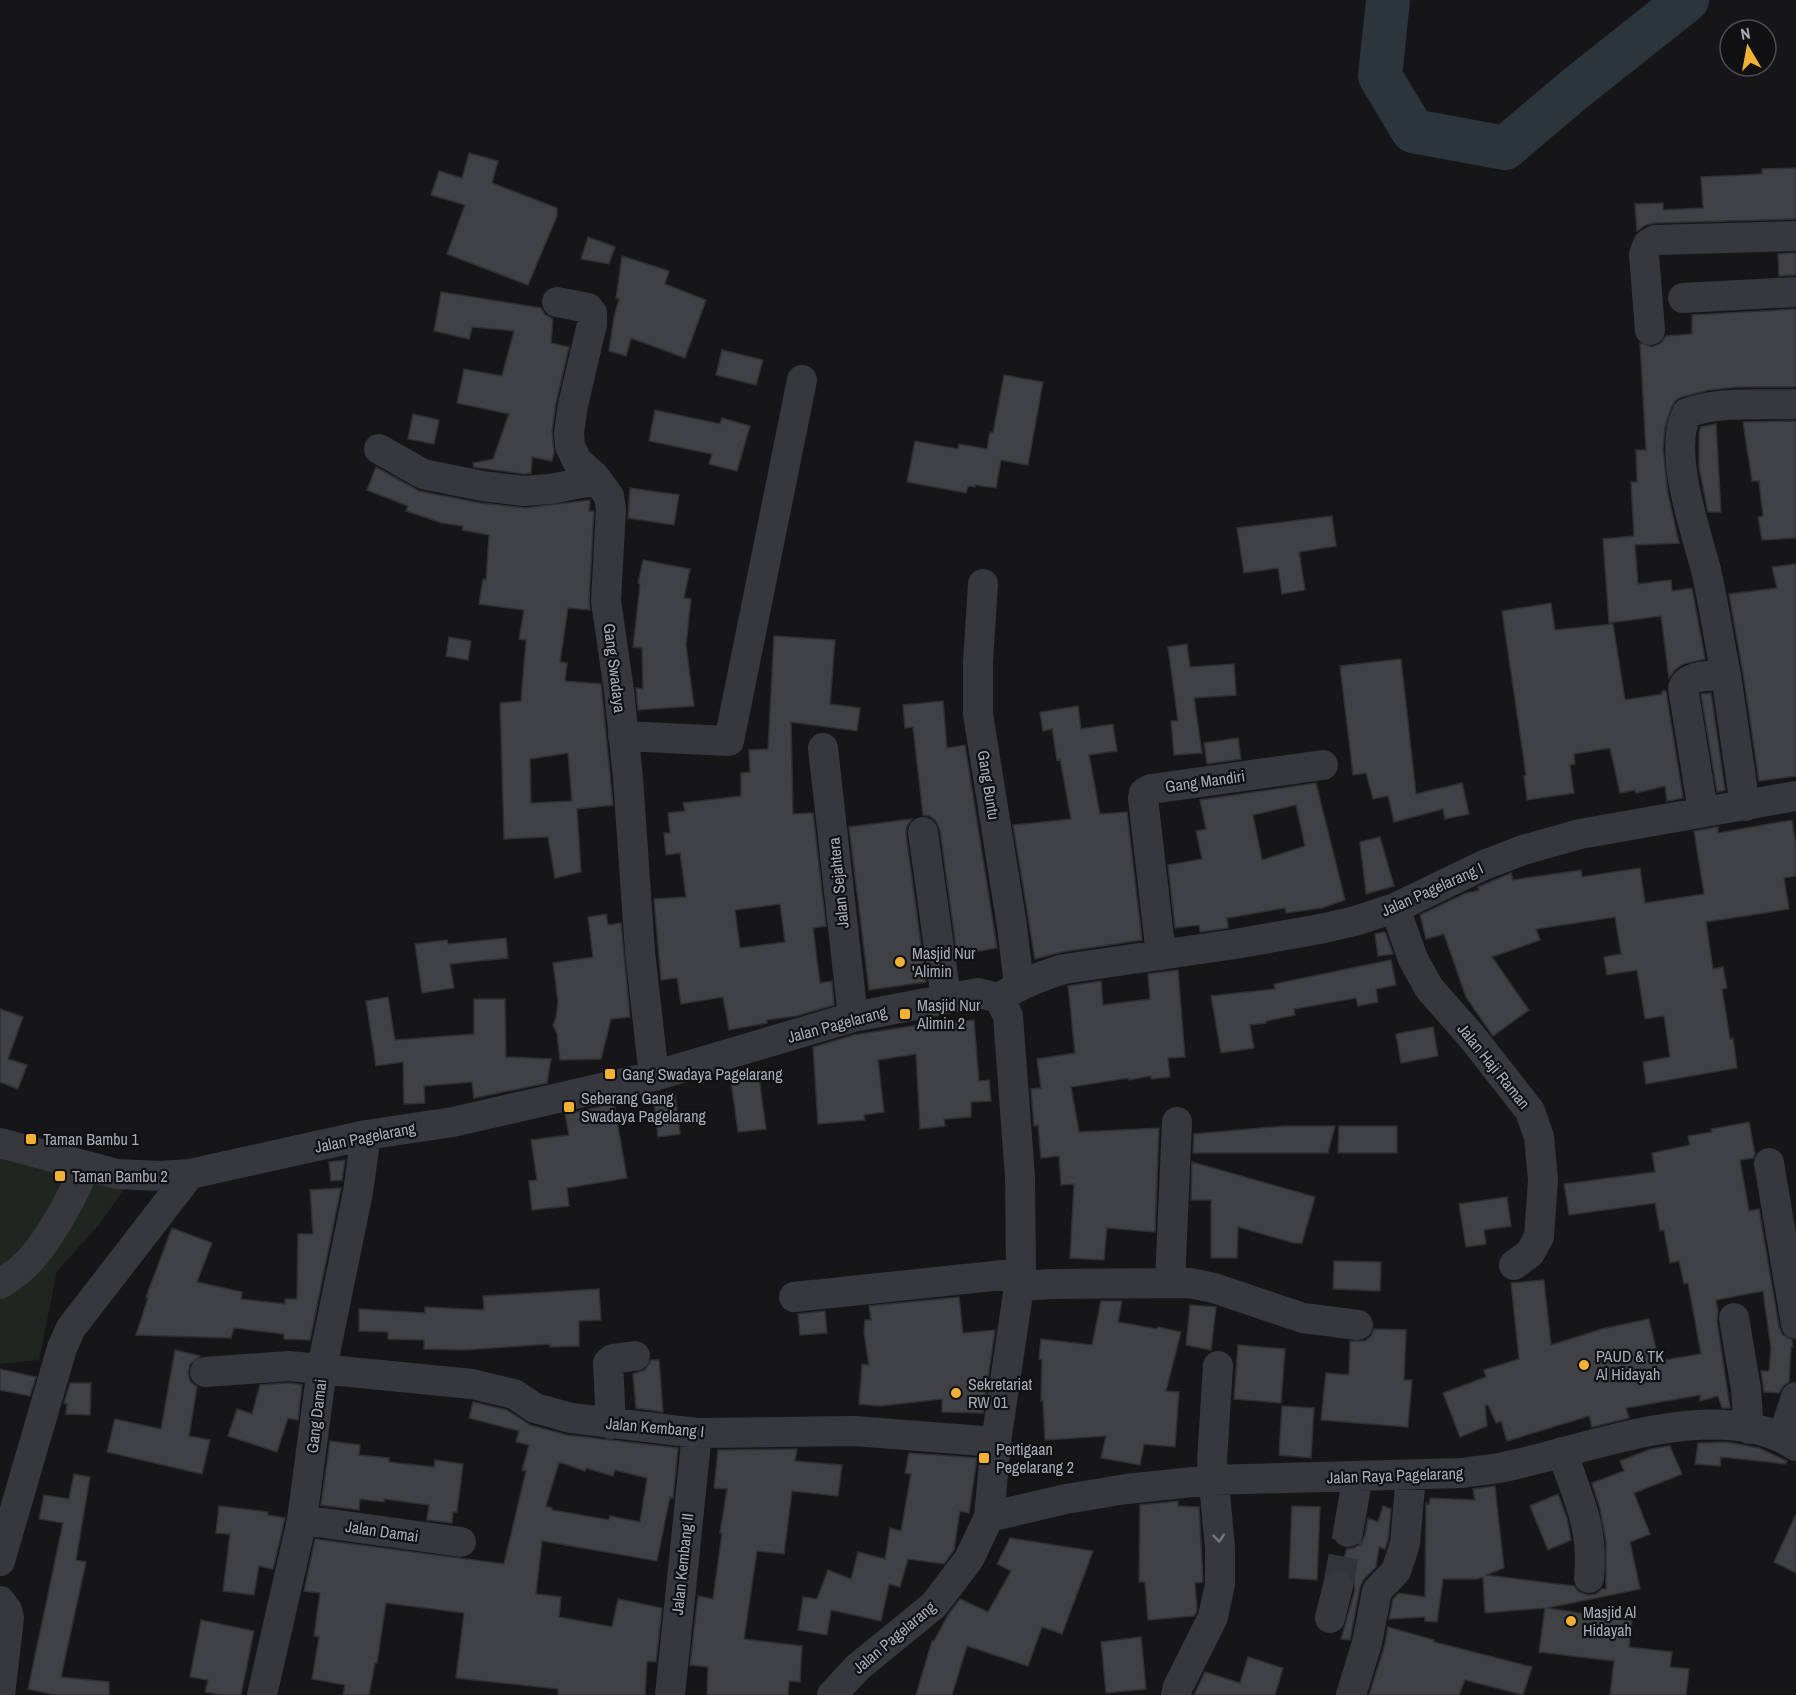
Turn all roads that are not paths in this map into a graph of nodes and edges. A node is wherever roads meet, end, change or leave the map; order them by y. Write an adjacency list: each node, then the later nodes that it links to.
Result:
1 (1796, 236): 5 (street)
2 (1796, 292): 3 (street)
3 (1683, 298)
4 (557, 302): 9 (street, Gang Swadaya)
5 (1650, 330)
6 (802, 380): 12 (street)
7 (1796, 404): 11 (street)
8 (379, 449): 9 (street)
9 (597, 480): 12 (street, Gang Swadaya)
10 (983, 584): 21 (street, Gang Buntu)
11 (1726, 675): 16 (street); 17 (street)
12 (623, 736): 24 (street, Gang Swadaya)
13 (823, 748): 23 (street, Jalan Sejahtera)
14 (1323, 765): 20 (street, Gang Mandiri)
15 (1796, 796): 16 (street, Jalan Pagelarang I)
16 (1745, 806): 17 (street, Jalan Pagelarang I)
17 (1703, 812): 19 (street, Jalan Pagelarang I)
18 (923, 832): 22 (street)
19 (1395, 908): 20 (street, Jalan Pagelarang I); 31 (street, Jalan Haji Raman)
20 (1161, 955): 21 (street, Jalan Pagelarang I)
21 (1009, 991): 22 (street, Jalan Pagelarang); 32 (street, Jalan Pagelarang)
22 (946, 998): 23 (street, Jalan Pagelarang)
23 (853, 1017): 24 (street, Jalan Pagelarang)
24 (654, 1076): 26 (street, Jalan Pagelarang)
25 (1177, 1122): 33 (street)
26 (366, 1135): 30 (street, Jalan Pagelarang); 41 (street, Gang Damai)
27 (0, 1143): 29 (street, Jalan Pagelarang)
28 (1769, 1163): 37 (street)
29 (85, 1166): 30 (street, Jalan Pagelarang); 34 (street)
30 (190, 1174): 57 (street)
31 (1514, 1265)
32 (1020, 1279): 33 (street); 35 (street); 48 (street, Jalan Pagelarang)
33 (1170, 1282): 38 (street)
34 (0, 1284)
35 (794, 1297)
36 (1734, 1318): 45 (street)
37 (1796, 1324)
38 (1358, 1325)
39 (635, 1356): 44 (street)
40 (1218, 1366): 52 (street)
41 (322, 1368): 42 (street, Jalan Kembang I); 44 (street, Jalan Kembang I); 54 (street, Gang Damai)
42 (205, 1372)
43 (1796, 1396): 47 (street)
44 (611, 1424): 46 (street, Jalan Kembang I)
45 (1749, 1429): 47 (street, Jalan Raya Pagelarang); 49 (street, Jalan Raya Pagelarang)
46 (697, 1433): 48 (street, Jalan Kembang I); 64 (street, Jalan Kembang II)
47 (1790, 1441)
48 (996, 1442): 53 (street, Jalan Pagelarang)
49 (1562, 1452): 50 (street, Jalan Raya Pagelarang); 58 (street)
50 (1411, 1475): 51 (street, Jalan Raya Pagelarang); 67 (street)
51 (1358, 1476): 52 (street, Jalan Raya Pagelarang); 55 (street)
52 (1212, 1480): 53 (street, Jalan Raya Pagelarang); 66 (street, one-way to 66)
53 (989, 1517): 65 (street, Jalan Pagelarang)
54 (302, 1520): 56 (street, Jalan Damai); 63 (street, Gang Damai)
55 (1348, 1532)
56 (461, 1542)
57 (0, 1561)
58 (1589, 1578)
59 (1338, 1586): 61 (street)
60 (0, 1601): 62 (street)
61 (1330, 1618)
62 (0, 1695)
63 (262, 1695)
64 (670, 1695)
65 (832, 1695)
66 (1176, 1695)
67 (1351, 1695)

